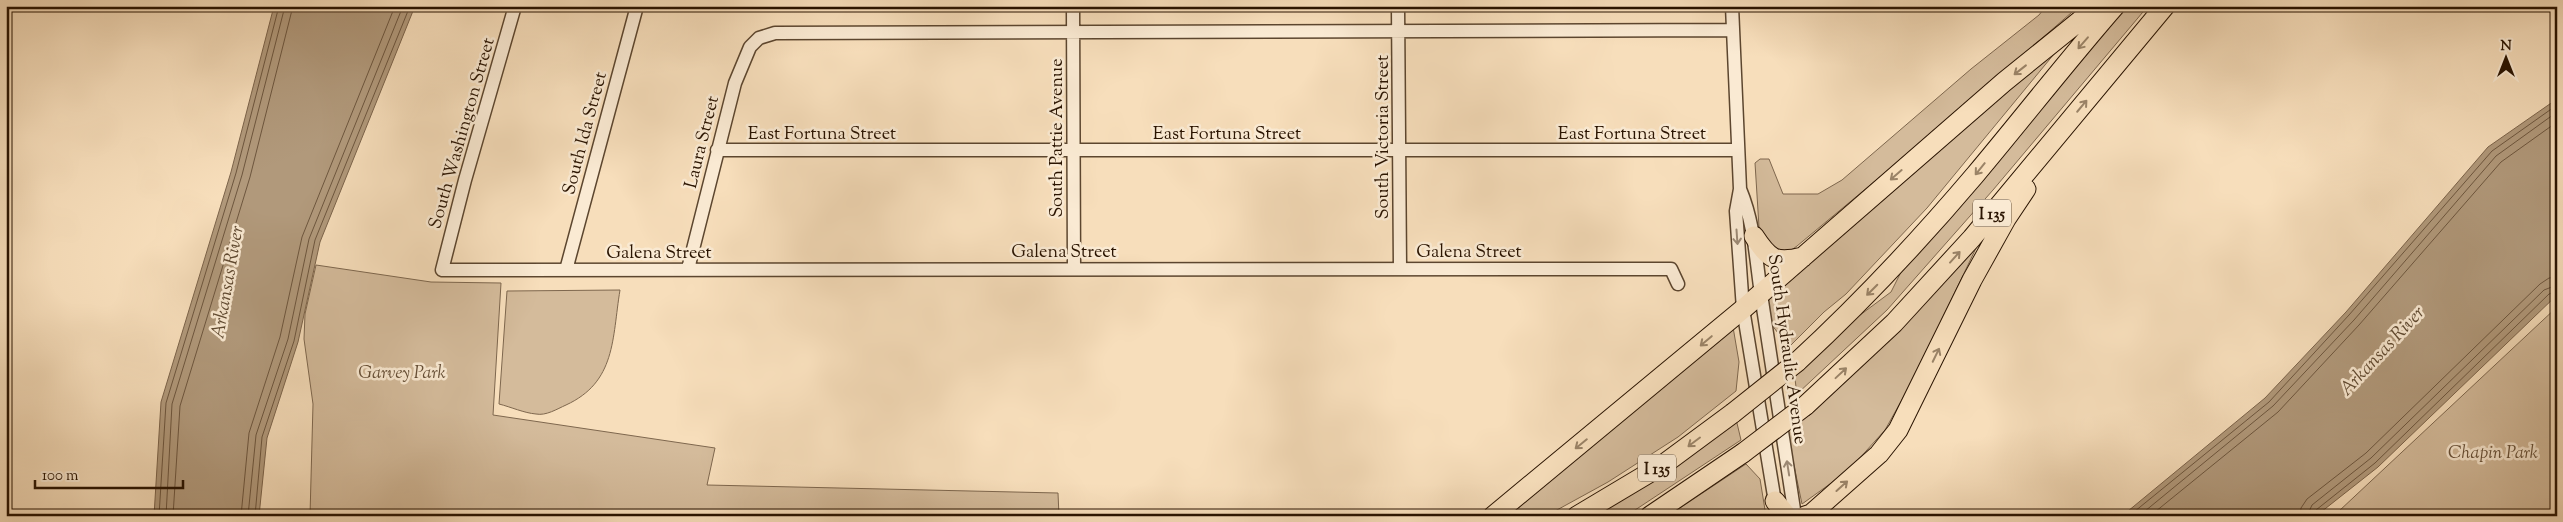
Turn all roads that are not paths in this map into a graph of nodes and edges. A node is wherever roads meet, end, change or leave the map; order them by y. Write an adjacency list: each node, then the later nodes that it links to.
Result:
1 (515, 6): 23 (street, South Washington Street)
2 (636, 6): 24 (street, South Ida Street)
3 (1074, 6): 10 (street, South Pattie Avenue)
4 (1398, 6): 11 (street, South Victoria Street)
5 (1732, 6): 9 (street, South Hydraulic Avenue)
6 (2098, 6): 19 (highway, one-way to 19)
7 (2115, 6): 30 (highway, I 135, one-way to 30, bridge)
8 (2165, 6): 12 (highway, I 135, one-way to 8)
9 (1732, 30): 11 (street); 16 (street, South Hydraulic Avenue)
10 (1074, 31): 11 (street); 13 (street, Laura Street); 14 (street, South Pattie Avenue)
11 (1398, 31): 15 (street, South Victoria Street)
12 (2067, 123): 31 (highway, I 135, one-way to 12, bridge); 34 (highway, one-way to 12)
13 (716, 150): 14 (street, East Fortuna Street); 21 (street, Laura Street)
14 (1074, 150): 15 (street, East Fortuna Street); 22 (street, South Pattie Avenue)
15 (1399, 150): 16 (street, East Fortuna Street); 20 (street, South Victoria Street)
16 (1738, 150): 17 (street, South Hydraulic Avenue)
17 (1740, 189): 18 (street, South Hydraulic Avenue); 27 (street, South Hydraulic Avenue, one-way to 27)
18 (1754, 236): 19 (highway); 26 (street, South Hydraulic Avenue)
19 (1803, 257): 26 (highway)
20 (1400, 268): 22 (street, Galena Street); 25 (street, Galena Street)
21 (688, 269): 22 (street, Galena Street); 24 (street, Galena Street)
22 (1074, 269)
23 (442, 270): 24 (street, Galena Street)
24 (566, 270)
25 (1678, 284)
26 (1761, 294): 27 (highway); 33 (street, South Hydraulic Avenue, one-way to 26)
27 (1743, 309): 28 (street, South Hydraulic Avenue); 29 (highway, one-way to 29)
28 (1776, 508): 32 (highway)
29 (1493, 516)
30 (1577, 516)
31 (1650, 516)
32 (1787, 516)
33 (1795, 516)
34 (1805, 516)

